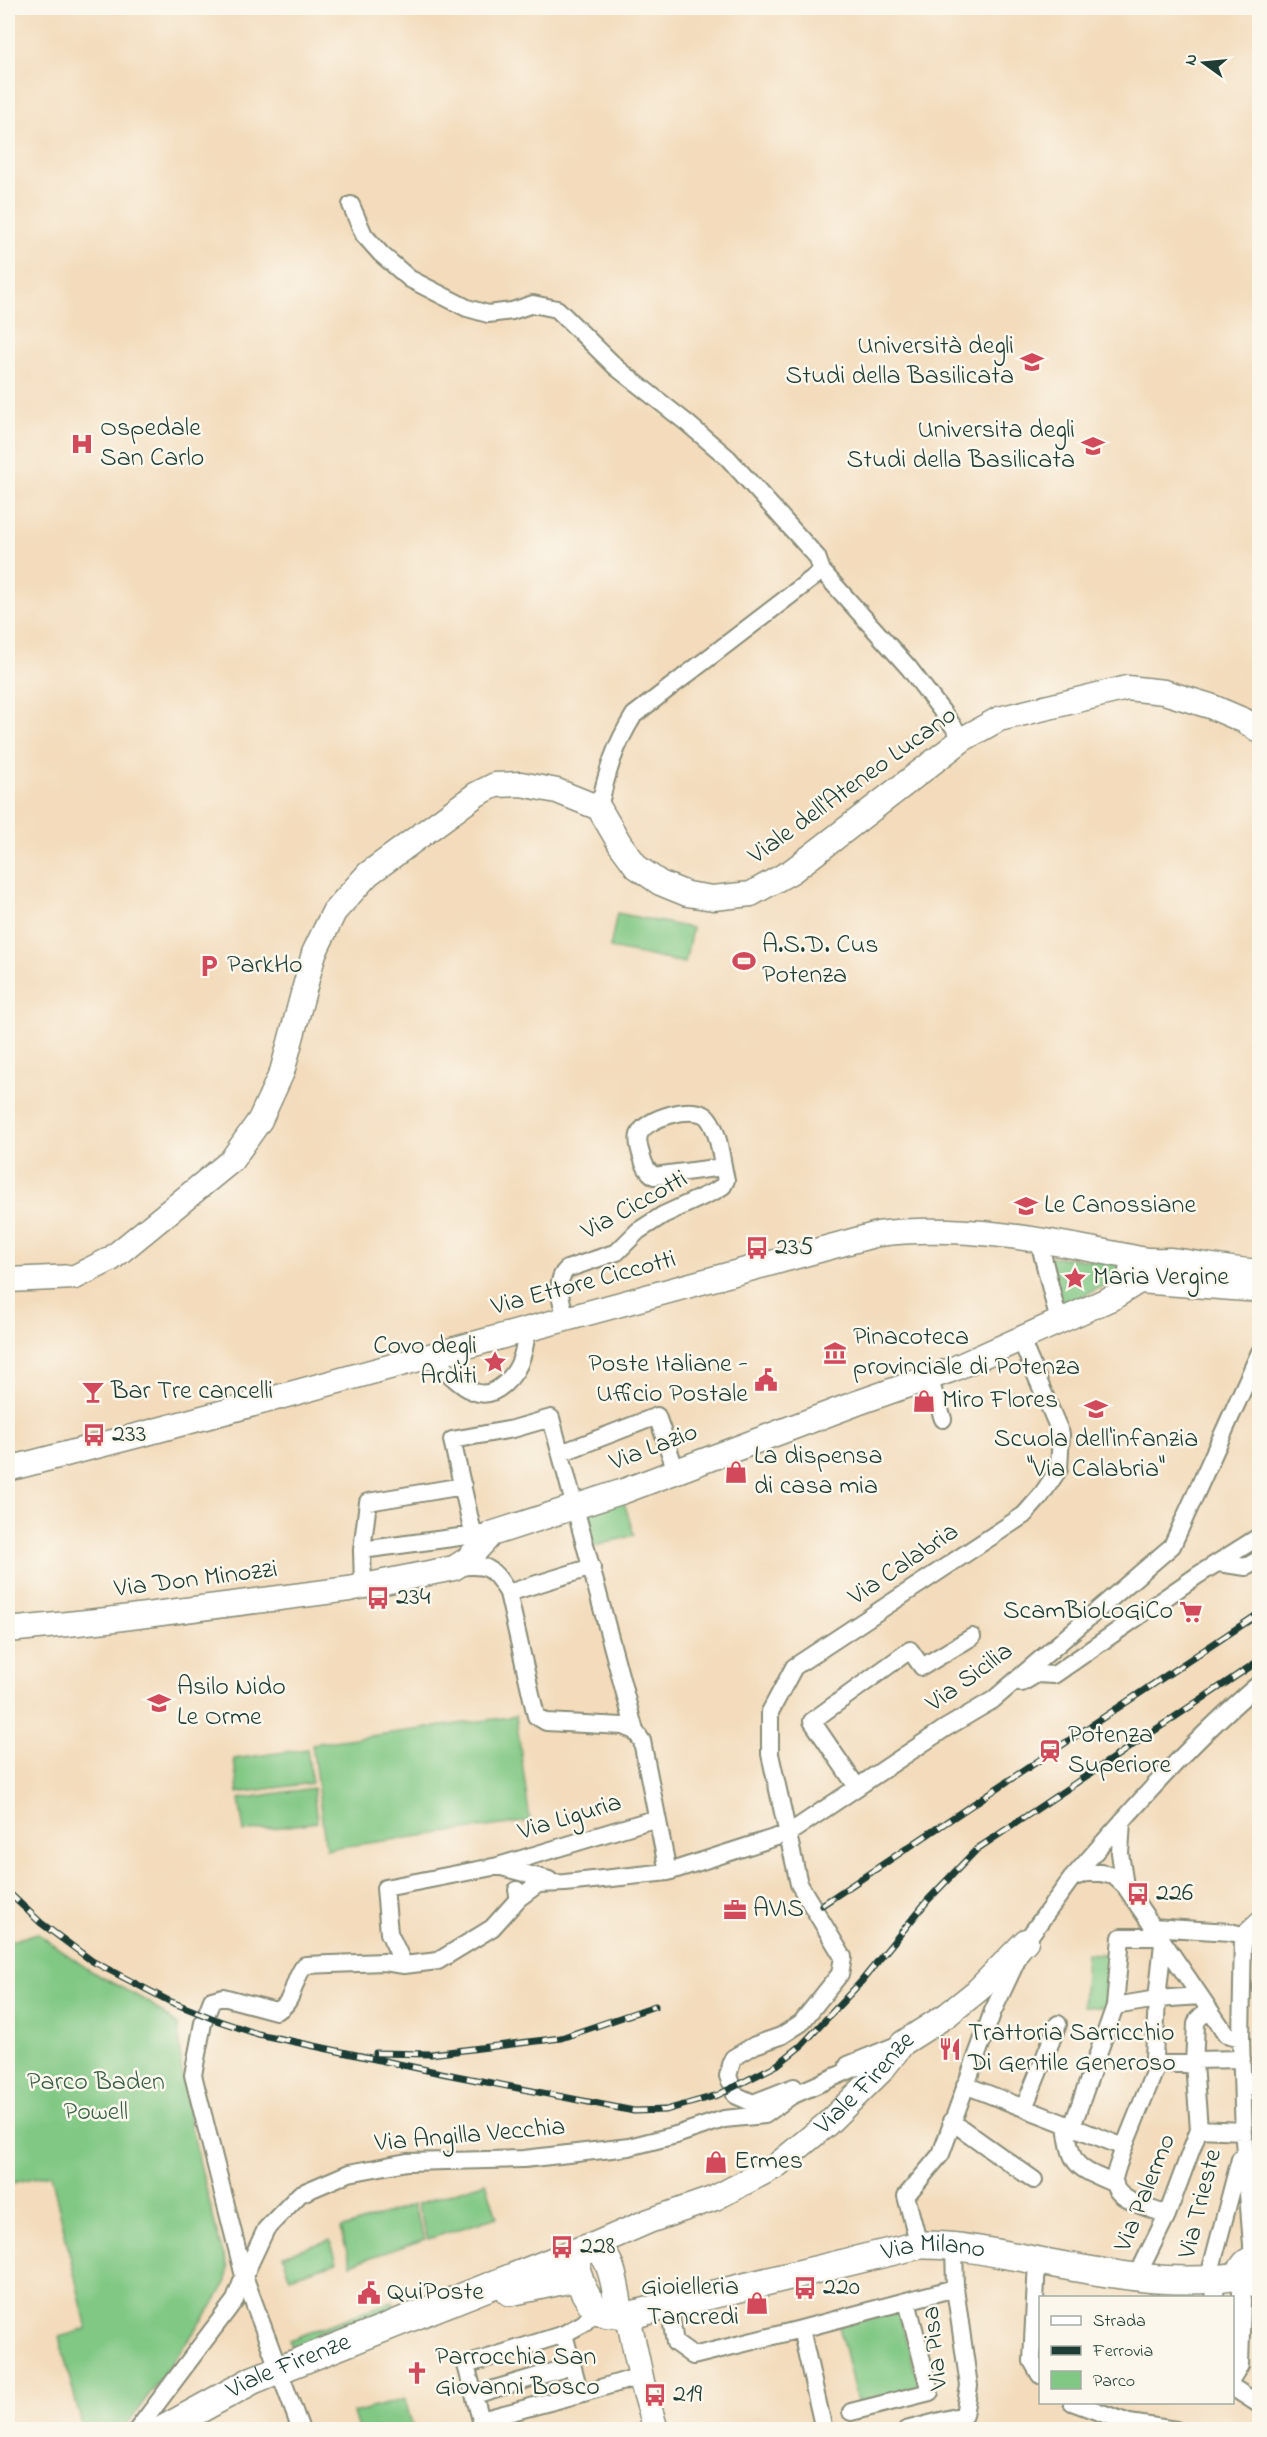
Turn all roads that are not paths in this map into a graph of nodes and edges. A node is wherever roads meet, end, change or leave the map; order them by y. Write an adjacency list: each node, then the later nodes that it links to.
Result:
1 (351, 205): 2 (street)
2 (822, 571): 4 (street); 5 (street)
3 (1260, 732): 4 (main road, Viale dell'Ateneo Lucano)
4 (963, 739): 5 (main road, Viale dell'Ateneo Lucano)
5 (599, 808): 10 (main road)
6 (723, 1167): 6 (street, Via Ciccotti); 12 (street, Via Ciccotti)
7 (1039, 1241): 8 (main road, Via Ettore Ciccotti); 12 (main road, Via Ettore Ciccotti); 13 (street)
8 (1141, 1270): 9 (main road); 11 (main road); 13 (main road, Via Lazio)
9 (1260, 1272)
10 (8, 1280)
11 (1260, 1290)
12 (566, 1318): 14 (main road, Via Ettore Ciccotti)
13 (1059, 1322): 15 (main road, Via Lazio)
14 (528, 1328): 17 (main road, Via Ettore Ciccotti); 17 (street)
15 (1022, 1340): 18 (main road, Via Lazio); 43 (street, Via Calabria)
16 (1260, 1352): 38 (street, Via Sicilia)
17 (433, 1356): 21 (main road, Via Ettore Ciccotti)
18 (928, 1378): 19 (street); 22 (main road, Via Lazio)
19 (943, 1419)
20 (561, 1453): 22 (street); 23 (street); 24 (street)
21 (8, 1469)
22 (675, 1471): 24 (main road, Via Lazio)
23 (463, 1486): 25 (street); 27 (street)
24 (576, 1507): 25 (main road, Via Lazio); 30 (street)
25 (482, 1534): 27 (street); 31 (main road, Via Lazio)
26 (1260, 1536): 29 (street)
27 (362, 1550): 33 (street)
28 (1260, 1559): 29 (street)
29 (1218, 1563): 38 (street)
30 (592, 1567): 34 (street); 39 (street)
31 (454, 1568): 32 (main road, Via Lazio); 34 (street)
32 (392, 1579): 33 (main road, Via Don Minozzi)
33 (363, 1586): 35 (main road, Via Don Minozzi)
34 (508, 1593): 39 (street)
35 (8, 1630)
36 (972, 1637): 40 (street)
37 (1260, 1683): 42 (street)
38 (993, 1700): 40 (street, Via Sicilia)
39 (638, 1736): 41 (street)
40 (857, 1787): 43 (street, Via Sicilia)
41 (657, 1818): 44 (street, Via Liguria); 45 (street)
42 (1122, 1820): 46 (street); 48 (street)
43 (789, 1833): 45 (street, Via Sicilia); 68 (street, Via Calabria)
44 (498, 1866): 47 (street); 49 (street); 54 (street, Via Liguria)
45 (668, 1872): 47 (street, Via Sicilia)
46 (1072, 1878): 48 (street); 53 (street)
47 (565, 1884): 49 (street, Via Sicilia)
48 (1125, 1887): 52 (street)
49 (519, 1898): 54 (street, Via Sicilia)
50 (1260, 1920): 51 (street)
51 (1243, 1935): 52 (street); 59 (street, Via Trieste)
52 (1158, 1936): 55 (street); 56 (street); 57 (street)
53 (1026, 1941): 60 (main road, Viale Firenze); 67 (street)
54 (404, 1965): 84 (street, Via Sicilia)
55 (1158, 1999): 56 (street); 57 (street); 61 (street)
56 (1204, 2003): 59 (street); 61 (street, Via Palermo)
57 (1115, 2006): 72 (street)
58 (1058, 2024): 70 (street)
59 (1241, 2038): 62 (street, Via Trieste)
60 (903, 2043): 66 (main road, Viale Firenze); 68 (street)
61 (1194, 2062): 62 (street); 73 (street, Via Palermo)
62 (1243, 2065): 63 (street); 69 (street, Via Trieste)
63 (1260, 2067)
64 (1155, 2070): 76 (street)
65 (1260, 2077): 69 (street)
66 (869, 2083): 74 (street, Via Angilla Vecchia); 82 (main road, Viale Firenze)
67 (965, 2085): 70 (street); 71 (street)
68 (733, 2091): 74 (street, Via Angilla Vecchia)
69 (1243, 2091): 75 (street, Via Trieste)
70 (1024, 2108): 72 (street)
71 (951, 2121): 77 (street); 81 (street)
72 (1069, 2125): 76 (street); 78 (street)
73 (1199, 2129): 75 (street, Via Palermo); 79 (street, Via Palermo)
74 (676, 2135): 84 (street, Via Angilla Vecchia)
75 (1244, 2135): 86 (street, Via Trieste); 86 (street, Via Trieste)
76 (1124, 2146): 78 (street)
77 (1034, 2180)
78 (1115, 2184): 79 (street)
79 (1167, 2215): 85 (street, Via Palermo)
80 (954, 2245): 81 (main road, Via Milano); 83 (main road, Via Milano); 88 (street, Via Pisa)
81 (919, 2246): 90 (main road, Via Milano)
82 (585, 2248): 87 (main road); 91 (main road); 92 (main road, Viale Firenze)
83 (1037, 2261): 85 (main road, Via Milano); 97 (street)
84 (244, 2276): 96 (street); 106 (street, Via Angilla Vecchia)
85 (1141, 2276): 86 (main road, Via Milano)
86 (1237, 2276): 99 (street)
87 (579, 2277): 91 (main road); 92 (main road, Viale Firenze)
88 (955, 2288): 89 (street, Via Pisa); 111 (street, Via Pisa)
89 (907, 2301): 93 (street, Via Pisa); 105 (street)
90 (669, 2305): 91 (main road, Via Milano); 93 (street, Via Pisa)
91 (614, 2311): 94 (street); 98 (main road)
92 (421, 2312): 96 (main road, Viale Firenze)
93 (801, 2329): 110 (street)
94 (564, 2334): 95 (street); 102 (street)
95 (572, 2366): 101 (street); 102 (street)
96 (280, 2369): 107 (main road, Viale Firenze); 108 (street)
97 (1039, 2372)
98 (640, 2376): 101 (street); 109 (main road)
99 (1234, 2376)
100 (1234, 2388): 104 (street)
101 (580, 2394): 102 (street)
102 (474, 2396)
103 (1075, 2404): 112 (street)
104 (1260, 2405)
105 (851, 2412)
106 (137, 2430)
107 (162, 2430)
108 (301, 2430)
109 (656, 2430)
110 (824, 2430)
111 (906, 2430)
112 (1176, 2430)

